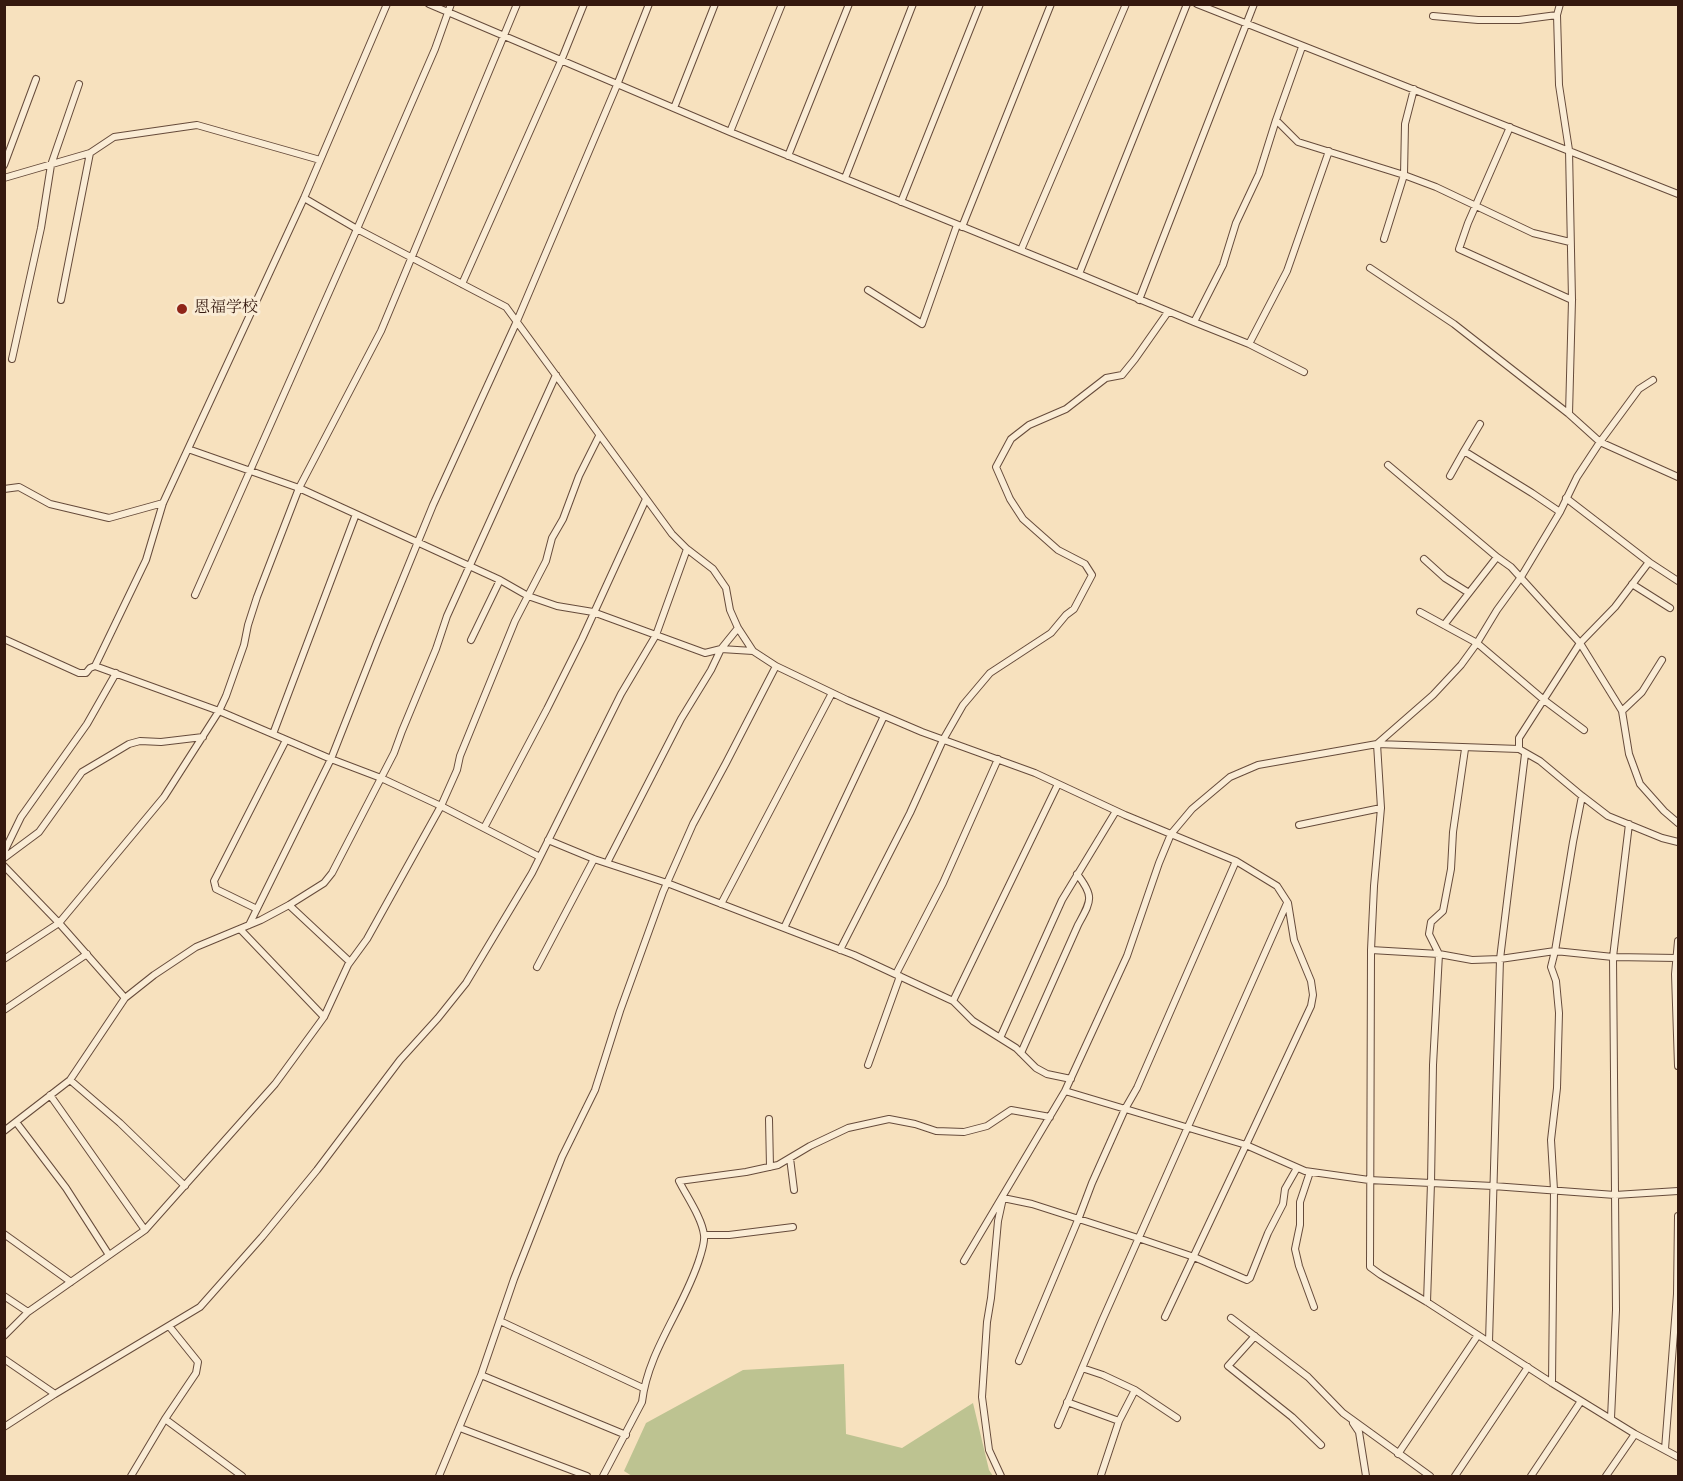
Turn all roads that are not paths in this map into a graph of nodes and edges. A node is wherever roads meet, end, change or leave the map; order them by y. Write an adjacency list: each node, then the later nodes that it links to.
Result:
1 (387, 4): 37 (street)
2 (429, 4): 18 (street)
3 (451, 4): 18 (street)
4 (517, 4): 22 (street)
5 (584, 4): 24 (street)
6 (649, 4): 27 (street)
7 (715, 4): 29 (street)
8 (782, 4): 32 (street)
9 (849, 4): 36 (street)
10 (913, 4): 42 (street)
11 (980, 4): 45 (street)
12 (1051, 4): 47 (street)
13 (1126, 4): 51 (street)
14 (1187, 4): 54 (street)
15 (1197, 4): 21 (street)
16 (1254, 4): 21 (street)
17 (1560, 4): 19 (street)
18 (448, 12): 22 (street); 48 (street)
19 (1557, 15): 20 (street); 33 (street)
20 (1433, 16)
21 (1247, 24): 23 (street); 58 (street)
22 (505, 37): 24 (street); 52 (street)
23 (1302, 47): 28 (street); 30 (street)
24 (561, 61): 27 (street); 55 (street)
25 (36, 79): 38 (street)
26 (79, 84): 39 (street)
27 (617, 85): 29 (street); 61 (street)
28 (1414, 89): 31 (street); 40 (street)
29 (674, 108): 32 (street)
30 (1276, 120): 34 (street); 62 (street)
31 (1510, 127): 33 (street); 46 (street)
32 (730, 132): 36 (street)
33 (1569, 150): 43 (street); 50 (street)
34 (1329, 151): 40 (street); 63 (street)
35 (90, 153): 37 (street); 39 (street); 57 (street)
36 (788, 156): 42 (street)
37 (320, 160): 44 (street)
38 (4, 165)
39 (51, 165): 41 (street); 64 (street)
40 (1404, 175): 46 (street); 49 (street)
41 (4, 178)
42 (845, 178): 45 (street)
43 (1678, 194)
44 (304, 198): 48 (street); 72 (street)
45 (901, 202): 47 (street)
46 (1476, 206): 50 (street); 59 (street)
47 (959, 226): 51 (street); 56 (street)
48 (357, 229): 52 (street); 75 (street)
49 (1384, 239)
50 (1570, 242): 59 (street)
51 (1021, 250): 54 (street)
52 (412, 258): 55 (street); 78 (street)
53 (1370, 268): 68 (street)
54 (1080, 274): 58 (street)
55 (462, 284): 61 (street)
56 (868, 290)
57 (61, 300)
58 (1139, 300): 60 (street)
59 (1572, 300): 68 (street)
60 (1168, 312): 62 (street); 123 (street)
61 (517, 321): 66 (street); 85 (street)
62 (1194, 322): 63 (street)
63 (1249, 344): 65 (street)
64 (12, 359)
65 (1304, 372)
66 (556, 375): 70 (street); 90 (street)
67 (1653, 380): 71 (street)
68 (1569, 414): 71 (street)
69 (1480, 424): 73 (street)
70 (599, 436): 81 (street); 97 (street)
71 (1600, 442): 77 (street); 80 (street)
72 (188, 449): 75 (street); 82 (street)
73 (1464, 452): 76 (street); 83 (street)
74 (1388, 465): 87 (street)
75 (250, 471): 78 (street); 96 (street)
76 (1450, 476)
77 (1678, 477)
78 (299, 488): 84 (street); 116 (street)
79 (4, 489): 82 (street)
80 (1566, 498): 83 (street); 89 (street)
81 (646, 499): 86 (street); 99 (street)
82 (163, 503): 111 (street)
83 (1560, 512): 91 (street)
84 (356, 514): 85 (street); 120 (street)
85 (418, 542): 90 (street); 127 (street)
86 (687, 549): 102 (street); 103 (street)
87 (1497, 557): 91 (street); 95 (street)
88 (1424, 559): 95 (street)
89 (1649, 562): 93 (street); 94 (street)
90 (470, 567): 92 (street); 129 (street)
91 (1521, 577): 106 (street); 107 (street)
92 (500, 580): 97 (street); 105 (street)
93 (1678, 581)
94 (1632, 584): 98 (street); 107 (street)
95 (1469, 593): 101 (street)
96 (195, 595)
97 (528, 596): 99 (street); 132 (street)
98 (1670, 608)
99 (593, 612): 103 (street); 138 (street)
100 (1420, 612): 101 (street)
101 (1444, 626): 106 (street)
102 (738, 628): 108 (street); 109 (street)
103 (656, 635): 108 (street); 140 (street)
104 (4, 639): 111 (street)
105 (471, 640)
106 (1477, 643): 115 (street); 124 (street)
107 (1580, 643): 115 (street); 117 (street)
108 (721, 649): 109 (street); 147 (street)
109 (753, 651): 112 (street)
110 (1662, 660): 117 (street)
111 (95, 666): 113 (street)
112 (776, 666): 114 (street); 150 (street)
113 (116, 673): 116 (street); 142 (street)
114 (832, 693): 118 (street); 152 (street)
115 (1544, 700): 119 (street); 126 (street)
116 (219, 711): 120 (street); 121 (street)
117 (1622, 711): 135 (street)
118 (884, 716): 123 (street); 157 (street)
119 (1584, 730)
120 (273, 734): 122 (street)
121 (203, 737): 144 (street); 155 (street)
122 (286, 740): 127 (street); 154 (street)
123 (943, 740): 128 (street); 160 (street)
124 (1377, 744): 125 (street); 133 (street); 139 (street)
125 (1466, 748): 126 (street); 164 (street)
126 (1522, 752): 131 (street); 168 (street)
127 (331, 759): 129 (street); 154 (street)
128 (998, 759): 130 (street); 171 (street)
129 (381, 778): 132 (street); 153 (street)
130 (1058, 784): 134 (street); 173 (street)
131 (1582, 796): 136 (street); 162 (street)
132 (441, 806): 138 (street); 169 (street)
133 (1381, 808): 137 (street); 161 (street)
134 (1116, 811): 139 (street); 149 (street)
135 (1678, 823)
136 (1629, 824): 141 (street); 165 (street)
137 (1299, 825)
138 (484, 828): 143 (street)
139 (1171, 834): 146 (street); 180 (street)
140 (548, 840): 143 (street); 145 (street)
141 (1678, 842)
142 (4, 852)
143 (540, 857): 223 (street)
144 (4, 858)
145 (594, 859): 147 (street); 170 (street)
146 (1236, 861): 151 (street); 184 (street)
147 (607, 863): 150 (street)
148 (4, 866): 155 (street)
149 (1077, 874): 176 (street); 177 (street)
150 (667, 883): 152 (street); 222 (street)
151 (1288, 903): 189 (street); 190 (street)
152 (721, 904): 157 (street)
153 (289, 905): 156 (street); 169 (street)
154 (257, 909): 156 (street)
155 (58, 923): 163 (street); 167 (street)
156 (249, 925): 158 (street)
157 (784, 928): 160 (street)
158 (240, 929): 172 (street); 175 (street)
159 (1678, 941): 166 (street)
160 (840, 950): 171 (street)
161 (1371, 950): 164 (street); 195 (street)
162 (1555, 951): 165 (street); 168 (street); 200 (street)
163 (87, 954): 172 (street); 174 (street)
164 (1439, 954): 168 (street); 196 (street)
165 (1613, 957): 166 (street); 202 (street)
166 (1677, 958): 179 (street)
167 (4, 959)
168 (1500, 959): 198 (street)
169 (350, 962): 175 (street)
170 (537, 967)
171 (898, 975): 173 (street); 178 (street)
172 (125, 998): 181 (street)
173 (953, 1001): 176 (street)
174 (4, 1010)
175 (324, 1017): 197 (street)
176 (1000, 1038): 177 (street)
177 (1021, 1053): 180 (street)
178 (868, 1065)
179 (1678, 1066)
180 (1071, 1079): 182 (street)
181 (70, 1080): 183 (street); 197 (street)
182 (1065, 1091): 184 (street); 185 (street)
183 (50, 1095): 187 (street); 207 (street)
184 (1125, 1109): 189 (street); 205 (street)
185 (1050, 1117): 191 (street); 203 (street)
186 (769, 1119): 192 (street)
187 (16, 1122): 188 (street); 212 (street)
188 (5, 1128)
189 (1187, 1128): 190 (street); 211 (street)
190 (1246, 1145): 193 (street); 213 (street)
191 (790, 1158): 192 (street); 199 (street)
192 (770, 1167): 209 (street)
193 (1297, 1168): 194 (street); 213 (street)
194 (1310, 1172): 195 (street); 218 (street)
195 (1370, 1180): 196 (street); 217 (street)
196 (1431, 1183): 198 (street); 217 (street)
197 (185, 1186): 207 (street)
198 (1493, 1186): 200 (street); 227 (street)
199 (794, 1190)
200 (1554, 1191): 202 (street); 235 (street)
201 (1678, 1191): 202 (street)
202 (1615, 1195): 242 (street)
203 (1003, 1198): 205 (street); 214 (street); 261 (street)
204 (1678, 1216): 210 (street)
205 (1078, 1220): 211 (street); 229 (street)
206 (793, 1227): 209 (street)
207 (145, 1230): 212 (street)
208 (4, 1234): 215 (street)
209 (704, 1235): 236 (street)
210 (1678, 1237): 233 (street)
211 (1138, 1238): 213 (street); 231 (street)
212 (109, 1255): 215 (street)
213 (1194, 1257): 220 (street)
214 (964, 1261)
215 (71, 1282): 219 (street)
216 (4, 1296): 219 (street)
217 (1427, 1302): 224 (street)
218 (1314, 1307)
219 (28, 1312): 225 (street)
220 (1165, 1317)
221 (1231, 1318): 226 (street)
222 (500, 1321): 232 (street); 236 (street)
223 (169, 1326): 238 (street); 243 (street)
224 (1478, 1335): 227 (street); 253 (street)
225 (4, 1336)
226 (1255, 1336): 241 (street); 251 (street)
227 (1488, 1342): 230 (street)
228 (4, 1359): 238 (street)
229 (1019, 1361)
230 (1528, 1367): 235 (street); 264 (street)
231 (1082, 1368): 237 (street); 240 (street)
232 (481, 1375): 248 (street); 249 (street)
233 (1670, 1382): 234 (street); 252 (street)
234 (1678, 1382)
235 (1552, 1383): 239 (street)
236 (643, 1388): 249 (street)
237 (1136, 1390): 244 (street); 245 (street)
238 (55, 1394): 246 (street)
239 (1581, 1401): 242 (street); 265 (street)
240 (1067, 1402): 245 (street); 247 (street)
241 (1350, 1418): 253 (street); 262 (street)
242 (1611, 1418): 250 (street)
243 (165, 1419): 256 (street); 257 (street)
244 (1177, 1419)
245 (1119, 1421): 255 (street)
246 (6, 1425)
247 (1058, 1425)
248 (460, 1428): 258 (street); 259 (street)
249 (626, 1434): 260 (street)
250 (1635, 1434): 252 (street); 266 (street)
251 (1322, 1445)
252 (1665, 1449): 254 (street)
253 (1398, 1454): 263 (street)
254 (1678, 1457)
255 (1101, 1475)
256 (131, 1476)
257 (242, 1476)
258 (439, 1476)
259 (587, 1476)
260 (603, 1476)
261 (1001, 1476)
262 (1366, 1476)
263 (1430, 1476)
264 (1455, 1476)
265 (1531, 1476)
266 (1606, 1476)

